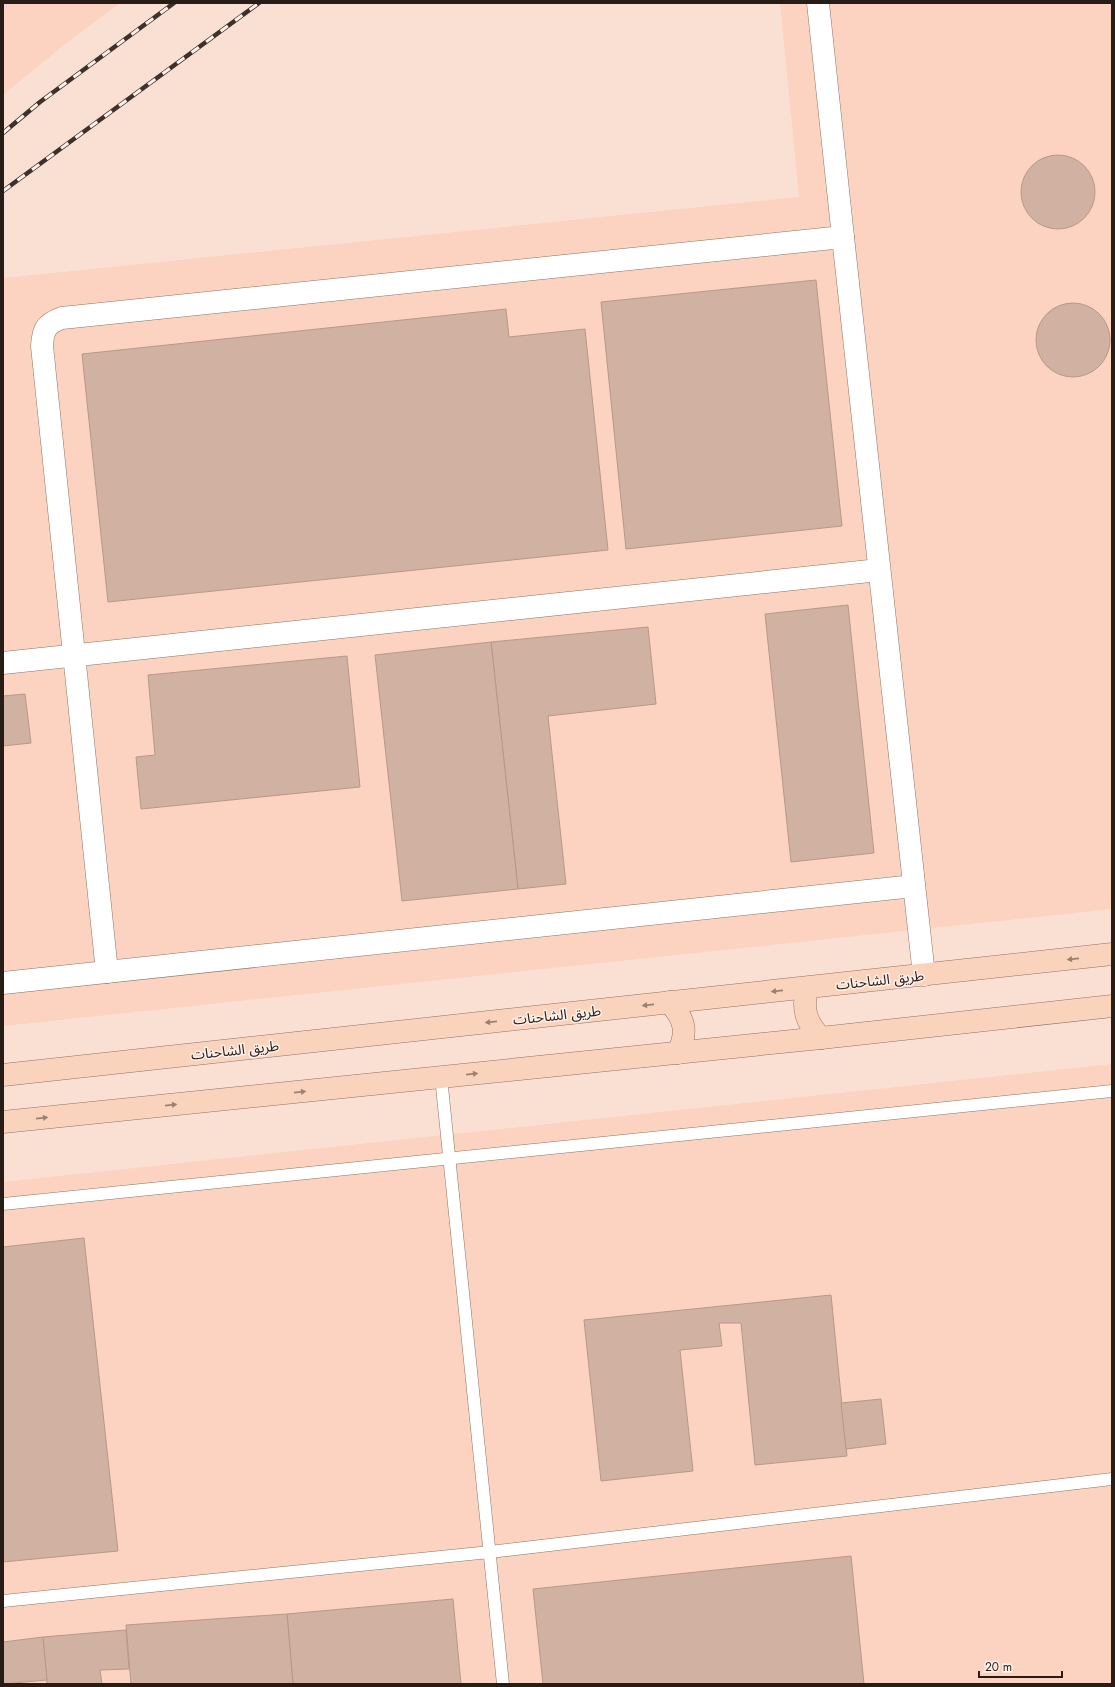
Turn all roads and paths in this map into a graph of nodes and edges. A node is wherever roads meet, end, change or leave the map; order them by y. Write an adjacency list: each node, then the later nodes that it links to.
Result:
1 (818, 3): 2 (street)
2 (842, 237): 3 (street); 4 (street)
3 (879, 570): 4 (street); 6 (street)
4 (74, 656): 5 (street); 8 (street)
5 (3, 663)
6 (914, 886): 8 (street); 9 (street)
7 (1112, 954): 9 (main road, طريق الشاحنات, one-way to 9)
8 (107, 972): 10 (street)
9 (924, 975): 11 (main road, طريق الشاحنات)
10 (3, 983)
11 (807, 988): 12 (main road, طريق الشاحنات, one-way to 12); 14 (main road)
12 (669, 1002): 15 (main road); 16 (main road, طريق الشاحنات, one-way to 16)
13 (1112, 1006): 14 (main road)
14 (821, 1038): 15 (main road)
15 (678, 1053): 17 (main road, one-way to 15)
16 (4, 1076)
17 (441, 1077): 19 (main road, one-way to 17); 20 (lane)
18 (1112, 1091): 20 (lane)
19 (6, 1120)
20 (449, 1159): 21 (lane); 23 (lane)
21 (3, 1204)
22 (1112, 1479): 23 (lane)
23 (490, 1552): 24 (lane); 25 (lane)
24 (3, 1601)
25 (503, 1684)

